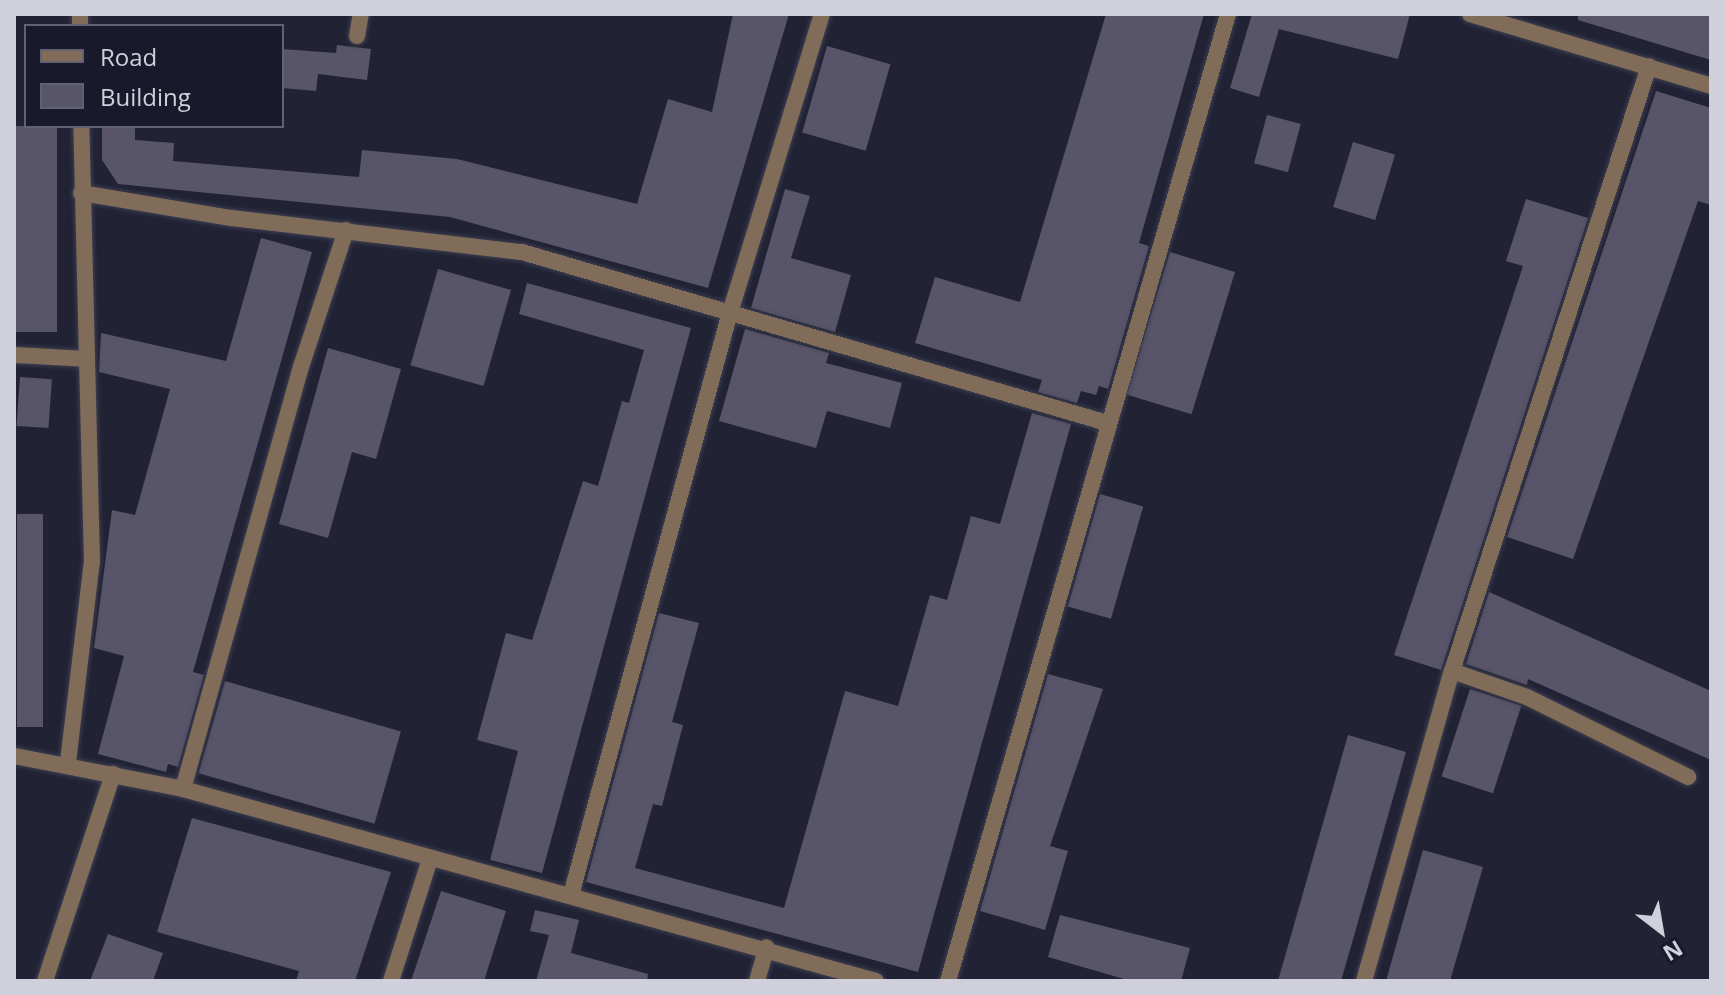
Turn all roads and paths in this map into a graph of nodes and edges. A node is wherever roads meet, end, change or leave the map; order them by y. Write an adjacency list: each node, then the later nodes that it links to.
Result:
1 (361, 14): 5 (street)
2 (822, 14): 11 (street)
3 (1228, 14): 14 (street)
4 (1470, 14): 6 (street)
5 (357, 36)
6 (1649, 66): 7 (street); 15 (street)
7 (1711, 86)
8 (81, 128): 9 (street)
9 (81, 193): 10 (street); 13 (street)
10 (346, 230): 11 (street); 20 (street)
11 (729, 316): 14 (street); 22 (street)
12 (14, 355): 13 (street)
13 (87, 359): 17 (street)
14 (1107, 423): 28 (street)
15 (1452, 671): 19 (street); 29 (street)
16 (14, 756): 17 (street)
17 (68, 762): 18 (street)
18 (113, 774): 20 (street); 24 (street)
19 (1688, 777)
20 (183, 789): 21 (street)
21 (430, 859): 22 (street); 25 (street)
22 (571, 895): 23 (street)
23 (767, 947): 26 (street); 27 (street)
24 (45, 981)
25 (391, 981)
26 (757, 981)
27 (876, 981)
28 (948, 981)
29 (1364, 981)

